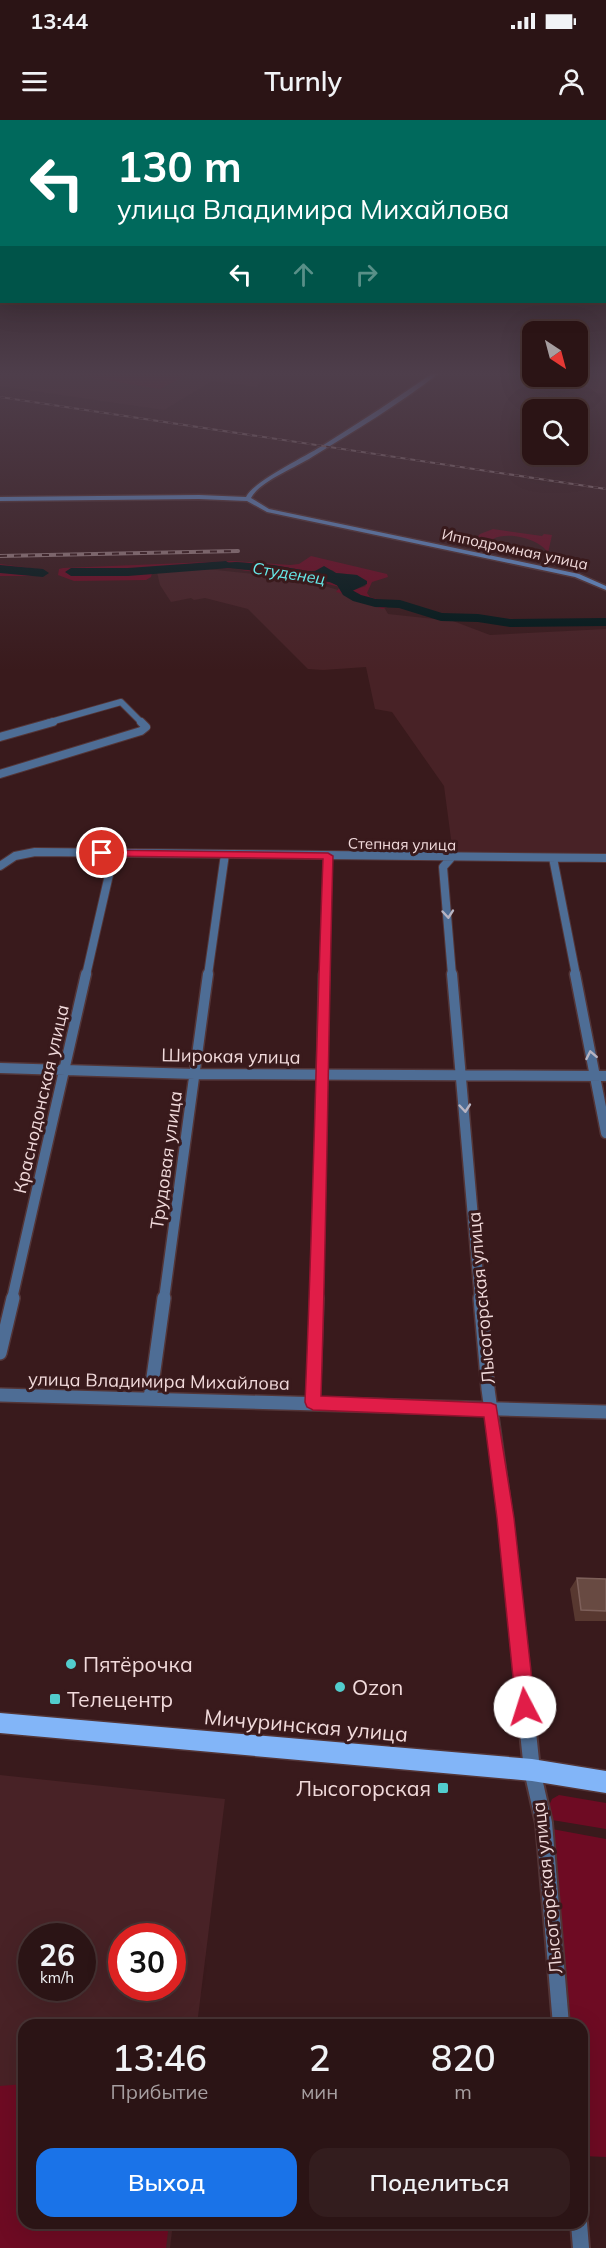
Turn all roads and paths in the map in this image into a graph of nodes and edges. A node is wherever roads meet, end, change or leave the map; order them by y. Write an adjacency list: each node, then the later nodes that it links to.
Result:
1 (281, 472): 3 (main road)
2 (0, 499): 3 (main road, Ипподромная улица)
3 (248, 499): 4 (main road, Ипподромная улица)
4 (606, 588)
5 (0, 737): 6 (street)
6 (0, 774)
7 (114, 853): 8 (street, Степная улица); 13 (street, Степная улица); 15 (street, Краснодонская улица)
8 (225, 854): 9 (street, Степная улица); 16 (street, Трудовая улица)
9 (328, 856): 10 (street, Степная улица); 17 (street)
10 (451, 858): 11 (street, Степная улица); 18 (street, Лысогорская улица, one-way to 18)
11 (553, 858): 12 (street, Степная улица); 19 (street, one-way to 11)
12 (606, 858)
13 (0, 866)
14 (0, 1068): 15 (street, Широкая улица)
15 (64, 1069): 16 (street, Широкая улица); 21 (street, Краснодонская улица)
16 (195, 1074): 17 (street, Широкая улица); 23 (street, Трудовая улица)
17 (321, 1074): 18 (street, Широкая улица); 24 (street)
18 (462, 1075): 19 (street, Широкая улица); 25 (street, Лысогорская улица, one-way to 25)
19 (601, 1076): 20 (street)
20 (606, 1133)
21 (0, 1353)
22 (0, 1395): 23 (street, улица Владимира Михайлова)
23 (150, 1399): 24 (street, улица Владимира Михайлова)
24 (313, 1402): 25 (street, улица Владимира Михайлова)
25 (491, 1410): 26 (street, улица Владимира Михайлова); 28 (street, Лысогорская улица)
26 (606, 1412)
27 (0, 1723): 28 (main road, Мичуринская улица)
28 (531, 1770): 29 (main road, Мичуринская улица); 30 (street, Лысогорская улица)
29 (606, 1782)
30 (560, 2019)
31 (579, 2229): 32 (street)
32 (581, 2248)

